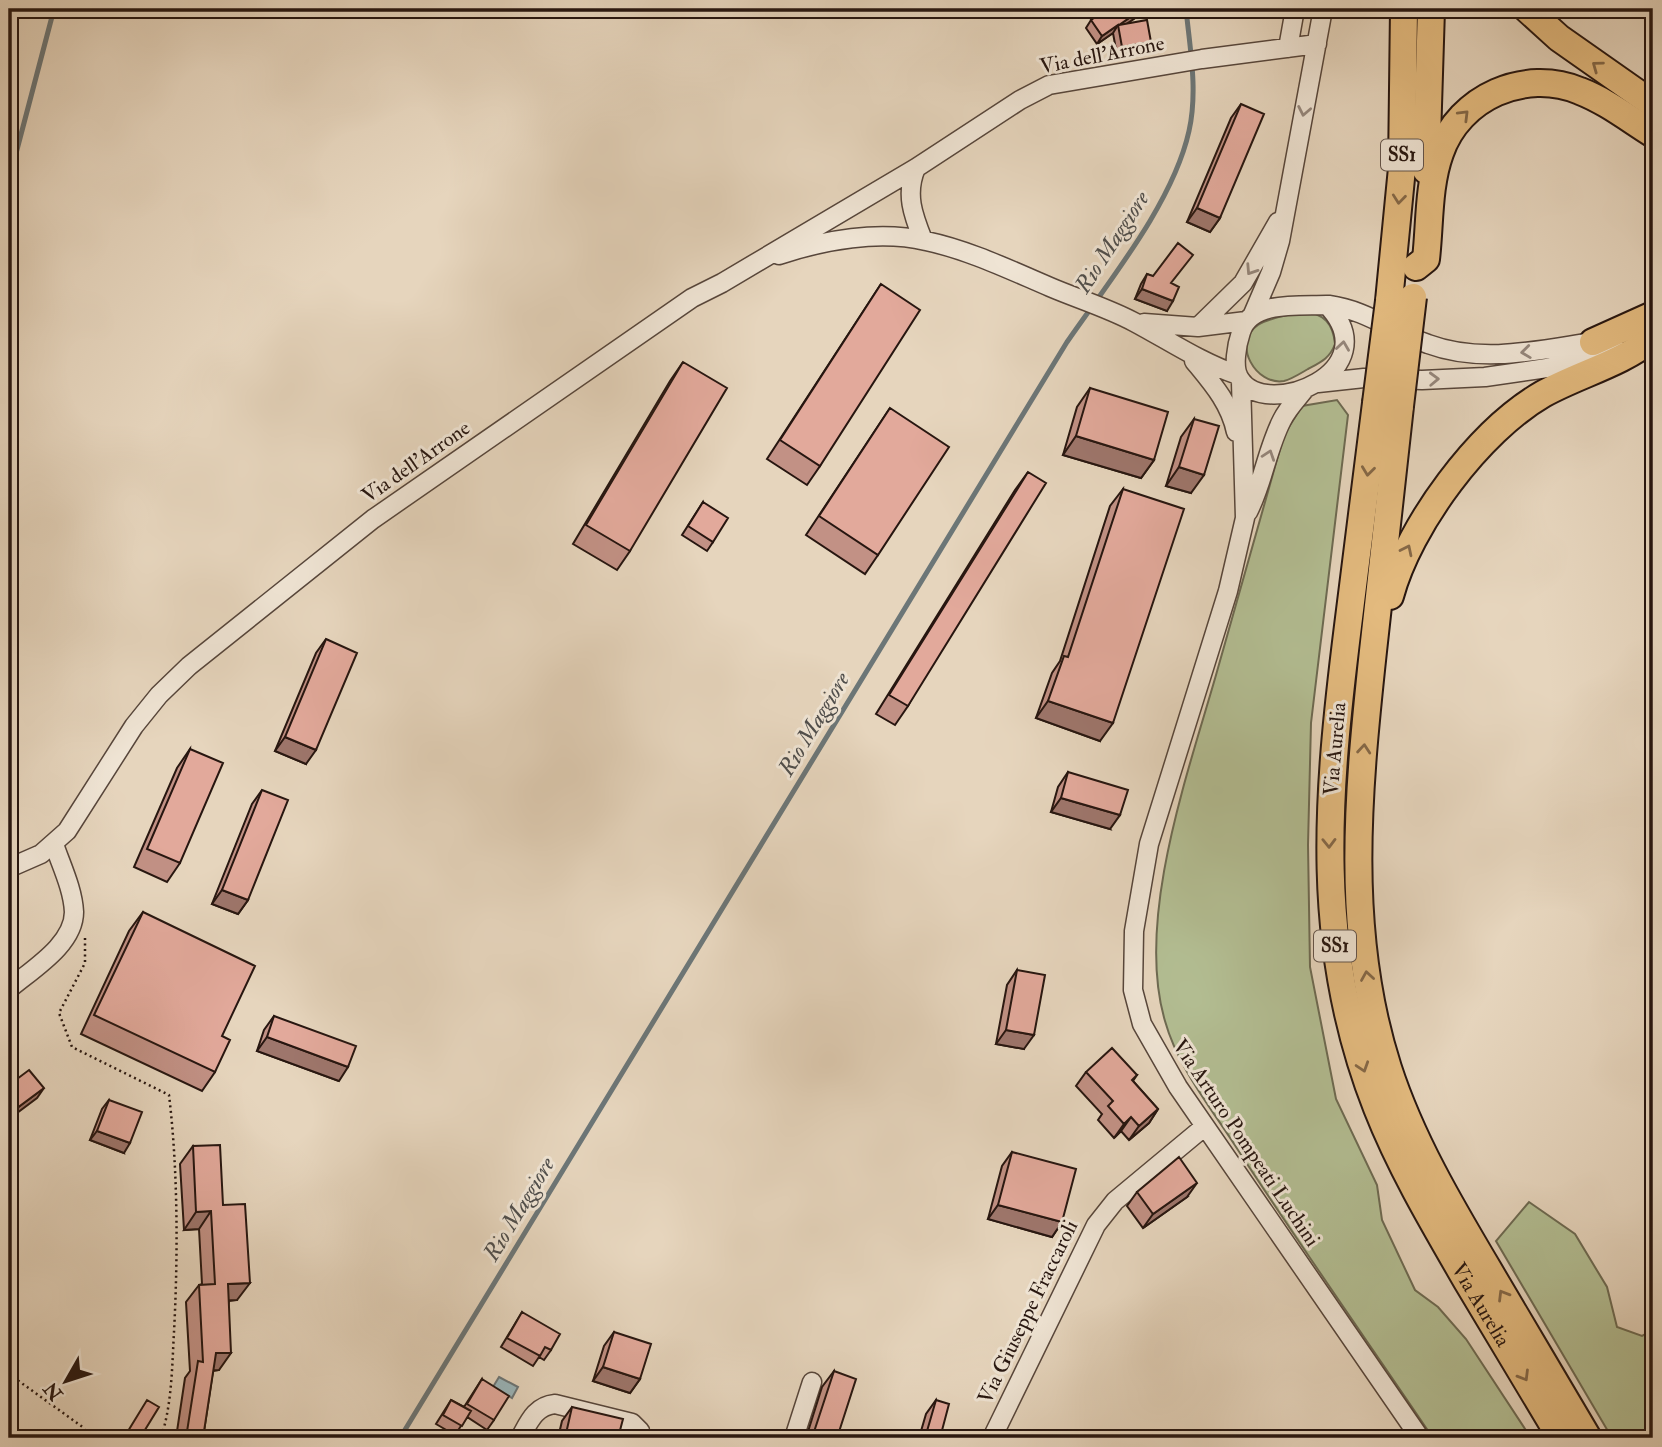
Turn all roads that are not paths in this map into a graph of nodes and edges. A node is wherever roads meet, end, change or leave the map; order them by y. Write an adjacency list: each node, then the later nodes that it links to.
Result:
1 (1295, 9): 7 (street)
2 (1323, 9): 6 (street)
3 (1404, 9): 15 (highway, Via Aurelia / SS1, one-way to 15)
4 (1431, 9): 13 (highway, Via Aurelia / SS1)
5 (1527, 9): 8 (highway, one-way to 5)
6 (1317, 44): 7 (street, Via dell'Arrone); 11 (street, one-way to 11)
7 (1288, 48): 10 (street, Via dell'Arrone)
8 (1653, 104)
9 (1653, 135): 13 (highway, one-way to 9)
10 (916, 168): 12 (street); 14 (street, Via dell'Arrone)
11 (1284, 210): 18 (street); 20 (street, one-way to 20)
12 (923, 240): 14 (street); 19 (street)
13 (1416, 267): 15 (highway, Via Aurelia / SS1)
14 (722, 282): 30 (street, Via dell'Arrone)
15 (1401, 299): 26 (highway, Via Aurelia / SS1, bridge)
16 (1327, 305): 18 (street); 22 (street, one-way to 16); 25 (street, one-way to 16)
17 (1653, 315): 22 (highway)
18 (1249, 317): 20 (street); 24 (street)
19 (1127, 318): 20 (street); 23 (street)
20 (1198, 327)
21 (1653, 338): 22 (street); 29 (highway, one-way to 21)
22 (1605, 344): 25 (street, one-way to 22)
23 (1187, 352): 24 (street); 27 (street, Via Arturo Pompeati Luchini)
24 (1239, 378): 25 (street); 27 (street, Via Arturo Pompeati Luchini)
25 (1312, 386): 28 (street, Via Arturo Pompeati Luchini, one-way to 25)
26 (1388, 405): 29 (highway, Via Aurelia / SS1); 40 (highway, Via Aurelia / SS1, one-way to 40)
27 (1244, 465): 28 (street, Via Arturo Pompeati Luchini)
28 (1245, 518): 33 (street, Via Arturo Pompeati Luchini)
29 (1367, 710): 41 (highway, Via Aurelia / SS1, one-way to 29)
30 (54, 844): 31 (street, Via dell'Arrone); 32 (street)
31 (9, 868)
32 (9, 989)
33 (1204, 1127): 36 (street, Via Giuseppe Fraccaroli); 39 (street, Via Arturo Pompeati Luchini)
34 (812, 1382): 38 (street)
35 (640, 1435): 37 (street)
36 (997, 1436)
37 (520, 1438)
38 (793, 1438)
39 (1420, 1438)
40 (1561, 1438)
41 (1588, 1438)

